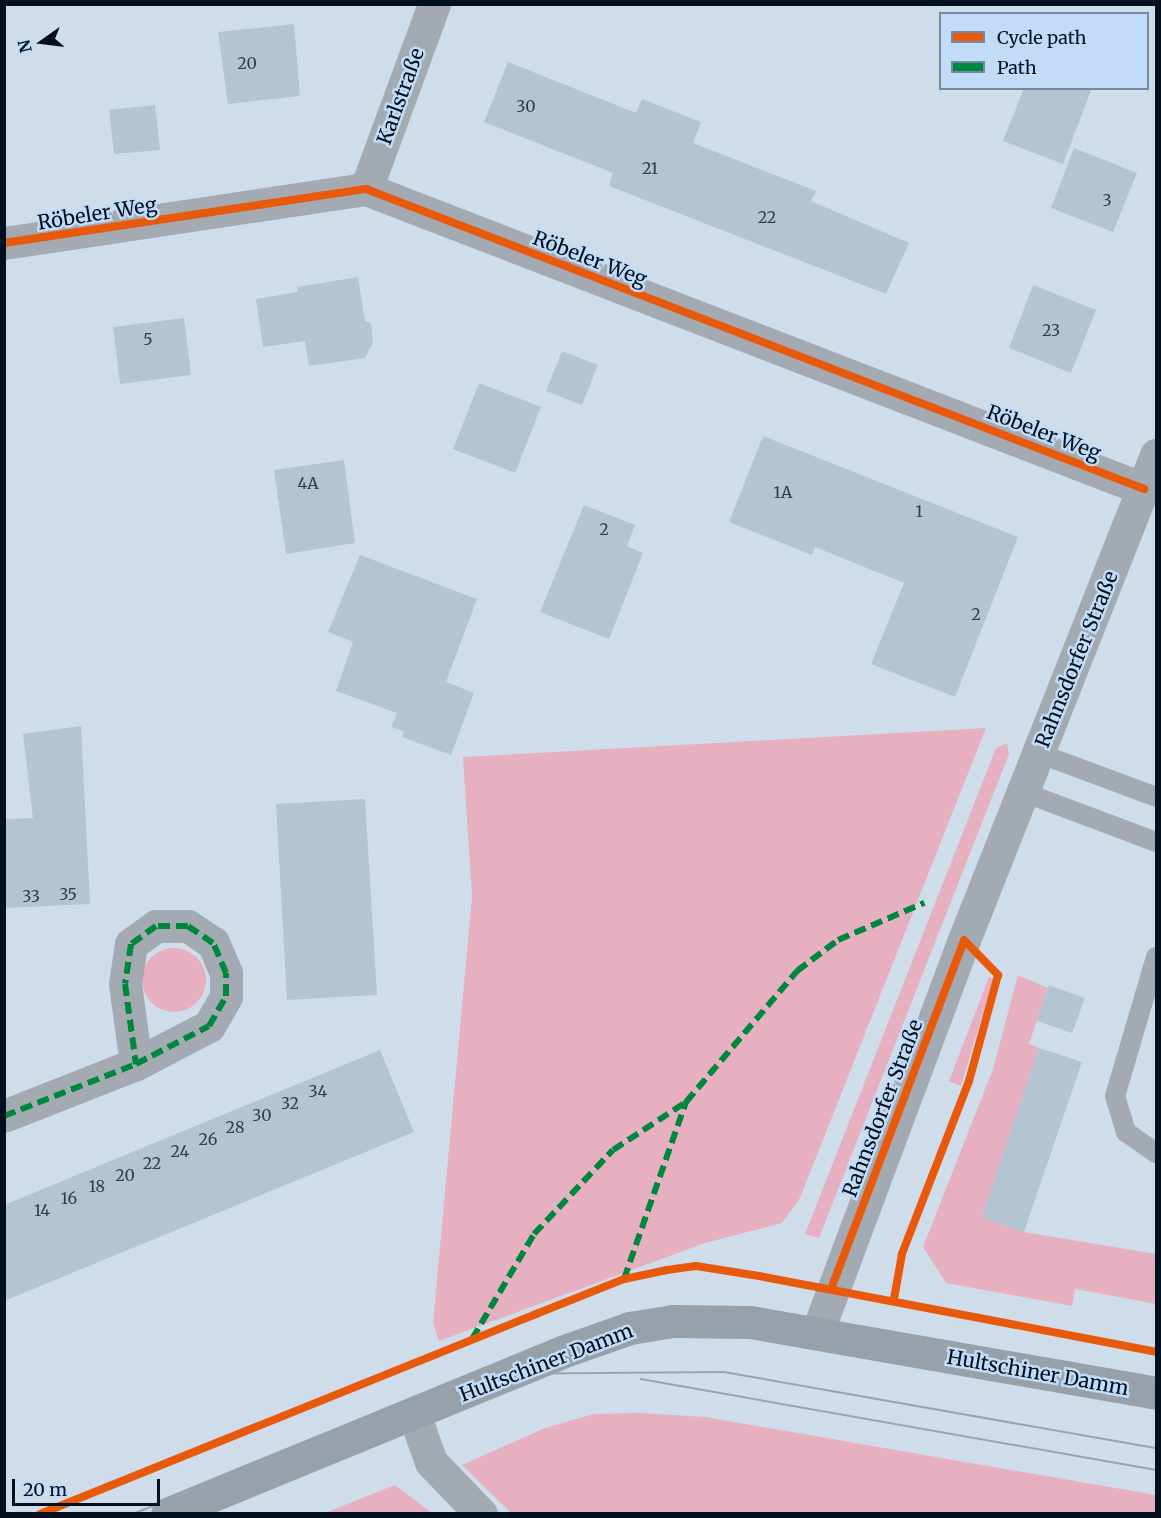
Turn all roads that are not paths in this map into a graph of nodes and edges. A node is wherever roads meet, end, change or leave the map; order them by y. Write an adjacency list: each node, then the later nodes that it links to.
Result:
1 (434, 4): 2 (street, Karlstraße)
2 (366, 189): 3 (street, Röbeler Weg); 5 (street, Röbeler Weg)
3 (4, 243)
4 (1156, 455): 5 (street, Rahnsdorfer Straße)
5 (1144, 489): 6 (street, Rahnsdorfer Straße)
6 (1038, 753): 7 (street, Rahnsdorfer Straße); 8 (lane)
7 (1023, 792): 9 (lane); 14 (street, Rahnsdorfer Straße)
8 (1156, 797)
9 (1156, 842)
10 (1156, 957): 13 (lane)
11 (136, 1064): 12 (street)
12 (4, 1116)
13 (1156, 1153)
14 (817, 1333): 15 (main road, Hultschiner Damm); 16 (main road, Hultschiner Damm)
15 (1156, 1393)
16 (414, 1414): 17 (main road, Hultschiner Damm); 18 (street)
17 (167, 1514)
18 (482, 1514)

